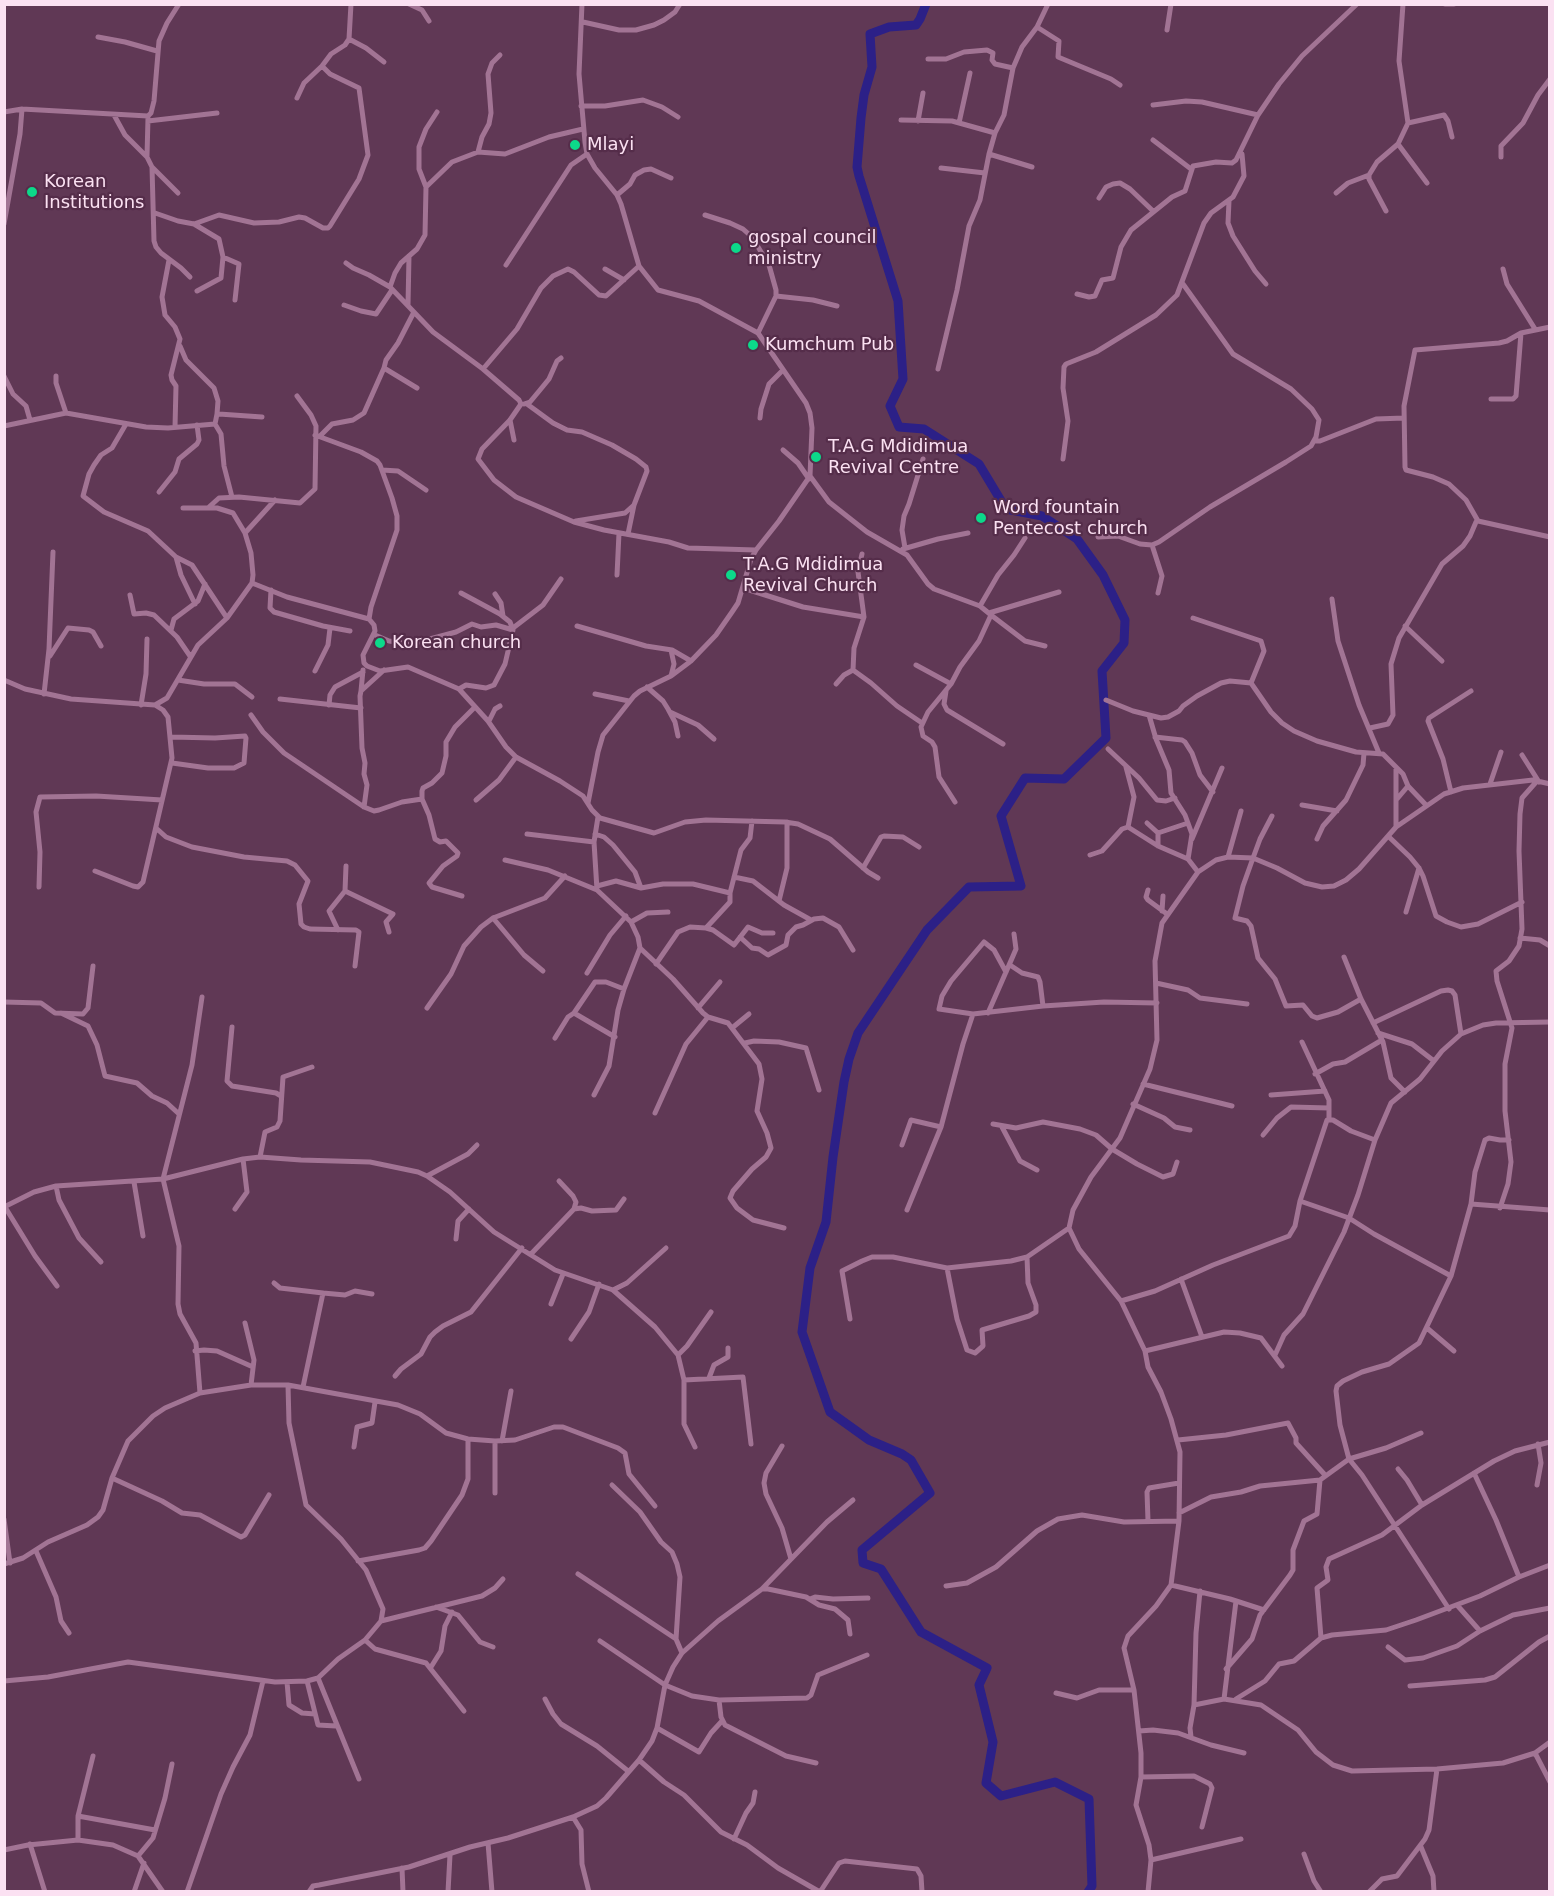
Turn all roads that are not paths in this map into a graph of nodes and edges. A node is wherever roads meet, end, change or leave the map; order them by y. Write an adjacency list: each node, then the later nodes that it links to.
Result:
1 (179, 4): 18 (street)
2 (351, 4): 17 (street)
3 (409, 4): 12 (street)
4 (582, 4): 13 (street)
5 (680, 4): 13 (street)
6 (1048, 4): 14 (street)
7 (1171, 4): 15 (street)
8 (1357, 4): 36 (street)
9 (1403, 4): 42 (street)
10 (1445, 4): 11 (street)
11 (1454, 4)
12 (429, 21)
13 (583, 22): 30 (street)
14 (1036, 27): 23 (street); 26 (street)
15 (1167, 30)
16 (98, 37): 18 (street)
17 (349, 39): 21 (street); 22 (street)
18 (157, 51): 38 (street)
19 (500, 55): 48 (street)
20 (928, 59): 23 (street)
21 (384, 62)
22 (321, 66): 28 (street); 73 (street)
23 (1013, 68): 44 (street)
24 (970, 74): 41 (street)
25 (1550, 79): 53 (street)
26 (1120, 85)
27 (923, 93): 40 (street)
28 (297, 98)
29 (1153, 105): 36 (street)
30 (581, 106): 37 (street); 43 (street)
31 (22, 109): 32 (street); 35 (street); 72 (street)
32 (4, 112)
33 (436, 112): 62 (street)
34 (217, 113): 38 (street)
35 (114, 115): 38 (street); 52 (street)
36 (1258, 115): 49 (street)
37 (678, 117)
38 (148, 119): 52 (street)
39 (901, 120): 40 (street)
40 (918, 121): 41 (street)
41 (959, 123): 44 (street)
42 (1407, 123): 45 (street); 47 (street)
43 (583, 129): 48 (street); 50 (street)
44 (995, 133): 51 (street)
45 (1452, 137)
46 (1153, 140): 57 (street)
47 (1398, 144): 59 (street); 61 (street)
48 (478, 152): 62 (street)
49 (1241, 152): 57 (street); 67 (street)
50 (587, 154): 65 (street); 78 (street)
51 (988, 154): 55 (street); 58 (street)
52 (147, 157): 54 (street)
53 (1501, 157)
54 (152, 167): 63 (street); 70 (street)
55 (1032, 167)
56 (941, 168): 58 (street)
57 (1191, 169): 68 (street)
58 (985, 173): 103 (street)
59 (1369, 175): 64 (street); 69 (street)
60 (671, 178): 65 (street)
61 (1428, 183)
62 (426, 187): 74 (street)
63 (178, 193)
64 (1336, 193)
65 (617, 195): 79 (street)
66 (1099, 198): 68 (street)
67 (1229, 201): 84 (street); 85 (street)
68 (1153, 211): 88 (street)
69 (1386, 212)
70 (155, 213): 73 (street); 76 (street)
71 (705, 215): 89 (street)
72 (4, 224)
73 (194, 224): 75 (street)
74 (409, 256): 86 (street); 92 (street)
75 (223, 257): 87 (street); 90 (street)
76 (169, 260): 82 (street); 99 (street)
77 (346, 262): 86 (street)
78 (506, 265)
79 (639, 267): 83 (street); 97 (street)
80 (605, 269): 83 (street)
81 (1503, 269): 96 (street)
82 (190, 277)
83 (624, 280): 102 (street)
84 (1183, 284): 125 (street); 128 (street)
85 (1266, 284)
86 (391, 289): 91 (street); 92 (street)
87 (197, 291)
88 (1077, 294)
89 (776, 296): 93 (street); 97 (street)
90 (235, 300)
91 (344, 305)
92 (408, 305): 94 (street)
93 (837, 306)
94 (414, 312): 101 (street); 102 (street)
95 (1550, 327): 96 (street)
96 (1535, 329): 98 (street)
97 (758, 333): 104 (street)
98 (1521, 333): 109 (street); 115 (street)
99 (180, 346): 112 (street); 122 (street)
100 (561, 358): 110 (street)
101 (384, 368): 107 (street); 123 (street)
102 (483, 369): 110 (street)
103 (938, 369)
104 (783, 370): 114 (street); 130 (street)
105 (4, 376): 116 (street)
106 (56, 376): 111 (street)
107 (417, 388)
108 (297, 396): 123 (street)
109 (1491, 399)
110 (524, 404): 117 (street); 135 (street)
111 (66, 413): 116 (street); 118 (street)
112 (217, 414): 113 (street); 119 (street)
113 (262, 417)
114 (760, 418)
115 (1404, 418): 125 (street); 138 (street)
116 (30, 420): 121 (street)
117 (510, 420): 124 (street); 139 (street)
118 (126, 424): 122 (street); 152 (street)
119 (215, 424): 120 (street); 133 (street)
120 (197, 425): 122 (street); 132 (street)
121 (4, 426)
122 (176, 427)
123 (317, 435): 129 (street); 134 (street)
124 (514, 440)
125 (1315, 441): 147 (street)
126 (783, 450): 130 (street)
127 (923, 459): 148 (street)
128 (1064, 459)
129 (382, 470): 131 (street); 172 (street)
130 (809, 477): 148 (street); 149 (street)
131 (426, 490)
132 (159, 492)
133 (232, 497): 134 (street); 136 (street)
134 (275, 500): 140 (street)
135 (634, 505): 139 (street); 143 (street)
136 (209, 507): 137 (street); 140 (street)
137 (183, 508)
138 (1478, 521): 145 (street); 174 (street)
139 (574, 522): 141 (street)
140 (245, 533): 155 (street)
141 (619, 533): 143 (street); 153 (street)
142 (968, 533): 148 (street)
143 (628, 534): 149 (street)
144 (1098, 537): 147 (street)
145 (1550, 537)
146 (1025, 538): 166 (street)
147 (1152, 545): 161 (street)
148 (902, 549): 166 (street)
149 (756, 550): 157 (street)
150 (53, 552): 185 (street)
151 (862, 554): 169 (street)
152 (176, 558): 156 (street); 165 (street)
153 (617, 575)
154 (561, 579): 176 (street)
155 (252, 583): 158 (street); 170 (street)
156 (205, 584): 165 (street); 170 (street)
157 (743, 588): 169 (street); 186 (street)
158 (271, 590): 172 (street); 175 (street)
159 (1059, 592): 167 (street)
160 (460, 593): 168 (street)
161 (1158, 593)
162 (495, 594): 168 (street)
163 (130, 595): 177 (street)
164 (1332, 599): 222 (street)
165 (195, 604): 177 (street)
166 (980, 606): 167 (street)
167 (990, 614): 182 (street); 199 (street)
168 (503, 616): 176 (street)
169 (864, 617): 191 (street)
170 (227, 618): 184 (street)
171 (1193, 618): 197 (street)
172 (369, 620): 179 (street)
173 (577, 626): 183 (street)
174 (1405, 626): 187 (street); 222 (street)
175 (330, 628): 178 (street); 192 (street)
176 (513, 629): 179 (street); 201 (street)
177 (171, 630): 184 (street)
178 (350, 630)
179 (375, 635): 188 (street)
180 (147, 639): 211 (street)
181 (101, 646): 185 (street)
182 (1045, 646)
183 (672, 650): 186 (street); 194 (street)
184 (190, 656): 196 (street)
185 (49, 657): 205 (street)
186 (691, 661): 194 (street)
187 (1442, 661)
188 (364, 663): 190 (street); 193 (street)
189 (916, 665): 199 (street)
190 (384, 670): 201 (street); 203 (street)
191 (852, 670): 198 (street); 221 (street)
192 (315, 671)
193 (363, 672): 203 (street); 213 (street)
194 (671, 676): 200 (street)
195 (4, 680): 205 (street)
196 (178, 680): 207 (street); 212 (street)
197 (1251, 683): 219 (street); 230 (street)
198 (836, 684)
199 (951, 684): 202 (street)
200 (647, 687): 210 (street); 217 (street)
201 (459, 689): 214 (street)
202 (946, 690): 221 (street); 227 (street)
203 (361, 691): 216 (street)
204 (1471, 691): 243 (street)
205 (44, 694): 211 (street)
206 (595, 694): 210 (street)
207 (252, 697)
208 (280, 699): 213 (street)
209 (1106, 700): 219 (street)
210 (630, 701): 250 (street)
211 (141, 705): 212 (street)
212 (154, 705): 223 (street)
213 (329, 705): 216 (street)
214 (475, 706): 220 (street); 245 (street)
215 (500, 706): 220 (street)
216 (361, 708): 253 (street)
217 (670, 712): 224 (street); 226 (street)
218 (251, 715): 253 (street)
219 (1149, 715): 225 (street)
220 (489, 721): 233 (street)
221 (922, 723): 249 (street)
222 (1370, 728): 231 (street)
223 (171, 736): 234 (street); 234 (street)
224 (678, 736)
225 (1155, 737): 242 (street); 244 (street)
226 (714, 739)
227 (1003, 744)
228 (1108, 749): 235 (street)
229 (1501, 752): 239 (street)
230 (1364, 753): 231 (street); 255 (street)
231 (1379, 753): 236 (street)
232 (1522, 755): 238 (street)
233 (516, 757): 248 (street); 250 (street)
234 (172, 763): 247 (street)
235 (1126, 766): 244 (street); 263 (street)
236 (1396, 767): 241 (street); 246 (street)
237 (1222, 768): 242 (street)
238 (1538, 782): 239 (street); 240 (street); 296 (street)
239 (1490, 784): 243 (street)
240 (1550, 784)
241 (1408, 786): 246 (street); 252 (street)
242 (1213, 792): 269 (street)
243 (1451, 792): 252 (street)
244 (1174, 798): 261 (street)
245 (422, 799): 253 (street); 293 (street)
246 (1397, 799): 262 (street)
247 (162, 800): 264 (street); 287 (street)
248 (477, 800)
249 (955, 802)
250 (588, 804): 257 (street)
251 (1302, 805): 255 (street)
252 (1426, 805): 262 (street)
253 (364, 807)
254 (1241, 811): 275 (street)
255 (1337, 811): 270 (street)
256 (1272, 816): 276 (street)
257 (598, 817): 258 (street); 267 (street)
258 (753, 821): 259 (street); 285 (street)
259 (787, 822): 280 (street); 295 (street)
260 (1147, 823): 265 (street)
261 (1188, 823): 265 (street); 269 (street)
262 (1396, 826): 268 (street)
263 (1128, 827): 272 (street); 274 (street)
264 (156, 828): 282 (street); 305 (street)
265 (1158, 833): 272 (street)
266 (526, 834): 271 (street)
267 (595, 834): 271 (street); 289 (street)
268 (1388, 836): 276 (street); 281 (street)
269 (1192, 839): 277 (street)
270 (1317, 839)
271 (594, 842): 288 (street)
272 (1158, 846): 277 (street)
273 (919, 847): 280 (street)
274 (1090, 855)
275 (1228, 857): 276 (street); 283 (street)
276 (1253, 858): 326 (street)
277 (1188, 859): 283 (street)
278 (505, 861): 284 (street)
279 (346, 866): 290 (street)
280 (863, 868): 286 (street)
281 (1419, 868): 296 (street); 299 (street)
282 (94, 871)
283 (1198, 872): 298 (street)
284 (565, 876): 288 (street); 301 (street)
285 (734, 877): 292 (street); 295 (street)
286 (878, 878)
287 (39, 887)
288 (597, 888): 289 (street); 300 (street)
289 (641, 888): 292 (street)
290 (345, 891): 305 (street); 306 (street)
291 (1148, 891): 298 (street)
292 (730, 894): 304 (street)
293 (462, 896)
294 (1163, 896): 298 (street)
295 (779, 901): 302 (street)
296 (1522, 902): 310 (street)
297 (668, 912): 303 (street)
298 (1165, 912): 323 (street)
299 (1406, 912)
300 (626, 916): 303 (street); 321 (street)
301 (493, 918): 319 (street); 331 (street)
302 (812, 920): 309 (street); 313 (street)
303 (631, 922): 312 (street)
304 (706, 928): 309 (street); 315 (street)
305 (338, 930): 318 (street)
306 (389, 932)
307 (773, 933): 309 (street)
308 (1014, 934): 316 (street)
309 (740, 937)
310 (1520, 938): 311 (street); 339 (street)
311 (1550, 946)
312 (639, 948): 315 (street); 324 (street)
313 (854, 950)
314 (1344, 957): 326 (street)
315 (656, 964): 332 (street)
316 (1010, 965): 320 (street); 330 (street)
317 (93, 966): 333 (street)
318 (355, 966)
319 (543, 970)
320 (1006, 972): 335 (street); 337 (street)
321 (587, 973)
322 (720, 982): 332 (street)
323 (1156, 983): 328 (street); 329 (street)
324 (624, 989): 334 (street); 346 (street)
325 (202, 996): 364 (street)
326 (1361, 999): 341 (street)
327 (4, 1002): 333 (street)
328 (1157, 1003): 330 (street); 353 (street)
329 (1247, 1004)
330 (1043, 1006): 335 (street)
331 (428, 1008)
332 (698, 1008): 338 (street)
333 (61, 1013): 364 (street)
334 (574, 1013): 346 (street); 347 (street)
335 (988, 1013): 337 (street)
336 (749, 1014): 343 (street)
337 (973, 1014): 367 (street)
338 (708, 1017): 343 (street); 363 (street)
339 (1511, 1022): 340 (street); 345 (street); 372 (street)
340 (1550, 1022)
341 (1373, 1023): 344 (street); 344 (street)
342 (232, 1027): 359 (street)
343 (732, 1028): 349 (street)
344 (1382, 1030): 345 (street); 350 (street); 352 (street); 356 (street)
345 (1461, 1034): 350 (street)
346 (615, 1037): 357 (street)
347 (555, 1038)
348 (1302, 1042): 352 (street)
349 (745, 1043): 354 (street); 396 (street)
350 (1434, 1061): 356 (street)
351 (312, 1066): 359 (street)
352 (1316, 1074): 355 (street)
353 (1143, 1084): 360 (street); 361 (street)
354 (819, 1090)
355 (1325, 1091): 358 (street); 362 (street)
356 (1405, 1092): 371 (street)
357 (594, 1095)
358 (1271, 1095)
359 (281, 1096): 376 (street)
360 (1133, 1104): 369 (street); 375 (street)
361 (1232, 1106)
362 (1329, 1108): 365 (street); 370 (street)
363 (655, 1113)
364 (179, 1114): 381 (street)
365 (1329, 1119): 371 (street); 386 (street)
366 (993, 1124): 368 (street)
367 (941, 1127): 373 (street); 393 (street)
368 (1002, 1127): 375 (street); 379 (street)
369 (1190, 1130)
370 (1263, 1135)
371 (1375, 1140): 395 (street)
372 (1509, 1140): 387 (street); 389 (street)
373 (902, 1145)
374 (477, 1146): 380 (street)
375 (1112, 1149): 378 (street); 397 (street)
376 (260, 1156): 377 (street); 380 (street)
377 (243, 1159): 381 (street); 390 (street)
378 (1177, 1162)
379 (1037, 1170)
380 (427, 1176): 391 (street)
381 (163, 1179): 383 (street); 424 (street)
382 (559, 1181): 392 (street)
383 (134, 1182): 384 (street); 398 (street)
384 (56, 1186): 388 (street); 404 (street)
385 (624, 1199): 392 (street)
386 (1300, 1201): 395 (street); 408 (street)
387 (1471, 1204): 389 (street); 407 (street)
388 (5, 1207): 411 (street)
389 (1500, 1208): 394 (street)
390 (235, 1209)
391 (469, 1209): 399 (street); 400 (street)
392 (574, 1209): 402 (street)
393 (908, 1210)
394 (1550, 1210)
395 (1349, 1218): 407 (street); 428 (street)
396 (784, 1228)
397 (1069, 1228): 403 (street); 415 (street)
398 (143, 1236)
399 (456, 1239)
400 (522, 1248): 402 (street); 431 (street)
401 (666, 1248): 412 (street)
402 (531, 1254): 406 (street)
403 (1027, 1257): 405 (street); 405 (street)
404 (101, 1262)
405 (947, 1268): 418 (street)
406 (563, 1274): 410 (street); 416 (street)
407 (1452, 1276): 420 (street)
408 (1181, 1279): 415 (street); 421 (street)
409 (274, 1284): 413 (street)
410 (599, 1284): 412 (street); 422 (street)
411 (57, 1286)
412 (613, 1290): 427 (street)
413 (323, 1293): 414 (street); 436 (street)
414 (372, 1294)
415 (1121, 1301): 426 (street)
416 (551, 1304)
417 (711, 1312): 427 (street)
418 (850, 1319)
419 (245, 1323): 429 (street)
420 (1427, 1328): 425 (street); 450 (street)
421 (1202, 1337): 426 (street); 428 (street)
422 (571, 1339)
423 (728, 1348): 432 (street)
424 (195, 1351): 429 (street); 438 (street)
425 (1454, 1351)
426 (1145, 1352): 442 (street)
427 (678, 1355): 433 (street)
428 (1275, 1355): 430 (street)
429 (253, 1366): 434 (street)
430 (1282, 1366)
431 (394, 1376)
432 (709, 1378): 433 (street); 445 (street)
433 (684, 1380): 449 (street)
434 (251, 1385): 435 (street); 438 (street)
435 (288, 1385): 436 (street); 471 (street)
436 (303, 1387): 439 (street)
437 (511, 1391): 443 (street)
438 (200, 1393): 454 (street)
439 (375, 1402): 441 (street); 448 (street)
440 (1421, 1432): 450 (street)
441 (468, 1439): 443 (street); 471 (street)
442 (1178, 1440): 453 (street); 456 (street)
443 (499, 1441): 459 (street); 463 (street)
444 (1550, 1442): 446 (street)
445 (751, 1444)
446 (1538, 1444): 452 (street); 458 (street)
447 (782, 1446): 470 (street)
448 (354, 1447)
449 (694, 1448)
450 (1349, 1459): 453 (street); 468 (street)
451 (1398, 1468): 462 (street)
452 (1474, 1473): 462 (street); 475 (street)
453 (1325, 1475): 455 (street)
454 (112, 1478): 460 (street); 469 (street)
455 (1320, 1480): 464 (street); 488 (street)
456 (1179, 1483): 464 (street); 466 (street)
457 (612, 1485): 496 (street)
458 (1537, 1485)
459 (495, 1493)
460 (268, 1495)
461 (853, 1500): 470 (street)
462 (1422, 1504): 468 (street)
463 (655, 1506)
464 (1179, 1513): 467 (street)
465 (4, 1520): 472 (street)
466 (1148, 1521): 467 (street); 478 (street)
467 (1179, 1521): 477 (street)
468 (1394, 1526): 487 (street); 495 (street)
469 (36, 1551): 472 (street); 492 (street)
470 (791, 1559): 479 (street)
471 (358, 1561): 490 (street)
472 (8, 1564)
473 (1550, 1565): 475 (street)
474 (578, 1574): 496 (street)
475 (1519, 1577): 484 (street)
476 (503, 1579): 485 (street)
477 (1171, 1584): 480 (street); 512 (street)
478 (946, 1586)
479 (762, 1589): 482 (street); 501 (street)
480 (1200, 1591): 483 (street); 518 (street)
481 (868, 1598): 482 (street)
482 (810, 1599): 493 (street)
483 (1236, 1601): 488 (street); 504 (street)
484 (1457, 1605): 487 (street); 491 (street)
485 (435, 1607): 489 (street); 490 (street)
486 (1550, 1608): 491 (street)
487 (1449, 1609): 495 (street)
488 (1264, 1610): 504 (street)
489 (452, 1612): 499 (street); 503 (street)
490 (381, 1621): 497 (street)
491 (1480, 1631): 500 (street)
492 (69, 1633)
493 (850, 1634)
494 (1550, 1636): 511 (street)
495 (1321, 1638): 516 (street)
496 (676, 1639): 501 (street)
497 (365, 1640): 503 (street); 505 (street)
498 (600, 1641): 510 (street)
499 (493, 1647)
500 (1388, 1647)
501 (682, 1653): 510 (street)
502 (867, 1655): 517 (street)
503 (431, 1667): 519 (street)
504 (1226, 1669): 515 (street)
505 (318, 1678): 506 (street); 522 (street)
506 (306, 1680): 509 (street); 520 (street)
507 (4, 1681): 508 (street)
508 (263, 1681): 509 (street); 559 (street)
509 (287, 1682): 520 (street)
510 (665, 1685): 517 (street); 523 (street)
511 (1410, 1686)
512 (1134, 1690): 513 (street); 524 (street)
513 (1056, 1694)
514 (545, 1699): 534 (street)
515 (1224, 1699): 516 (street); 518 (street)
516 (1234, 1699): 533 (street)
517 (719, 1700): 521 (street)
518 (1194, 1705): 525 (street)
519 (464, 1711)
520 (315, 1714): 522 (street)
521 (722, 1721): 523 (street); 531 (street)
522 (336, 1726): 536 (street)
523 (657, 1728): 530 (street)
524 (1139, 1731): 525 (street); 535 (street)
525 (1191, 1737): 527 (street)
526 (1550, 1742): 528 (street)
527 (1244, 1753)
528 (1535, 1753): 533 (street); 537 (street)
529 (93, 1756): 539 (street)
530 (639, 1760): 534 (street); 543 (street)
531 (816, 1763)
532 (172, 1764): 542 (street)
533 (1437, 1769): 548 (street)
534 (628, 1771): 540 (street)
535 (1141, 1777): 541 (street); 553 (street)
536 (359, 1779)
537 (1550, 1782)
538 (755, 1792): 543 (street)
539 (78, 1816): 542 (street); 545 (street)
540 (573, 1816): 546 (street); 564 (street)
541 (1202, 1827)
542 (155, 1830): 552 (street)
543 (734, 1839): 565 (street)
544 (1241, 1839): 553 (street)
545 (78, 1840): 547 (street); 552 (street)
546 (488, 1843): 551 (street); 563 (street)
547 (30, 1844): 549 (street); 556 (street)
548 (1420, 1847): 569 (street); 570 (street)
549 (4, 1850)
550 (1304, 1854): 568 (street)
551 (450, 1855): 555 (street); 562 (street)
552 (138, 1856): 554 (street)
553 (1151, 1860): 567 (street)
554 (144, 1863): 557 (street); 558 (street)
555 (402, 1868): 560 (street); 561 (street)
556 (45, 1892)
557 (134, 1892)
558 (164, 1892)
559 (187, 1892)
560 (309, 1892)
561 (403, 1892)
562 (448, 1892)
563 (492, 1892)
564 (589, 1892)
565 (820, 1892): 566 (street)
566 (922, 1892)
567 (1148, 1892)
568 (1321, 1892)
569 (1369, 1892)
570 (1434, 1892)

